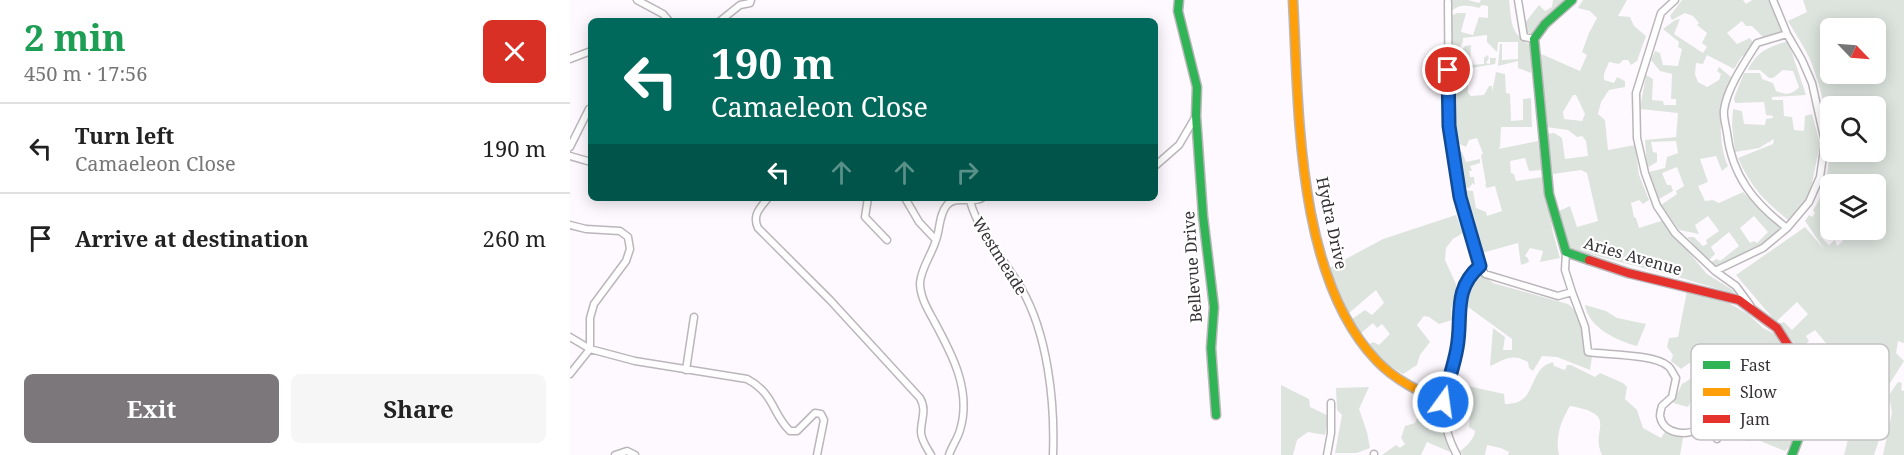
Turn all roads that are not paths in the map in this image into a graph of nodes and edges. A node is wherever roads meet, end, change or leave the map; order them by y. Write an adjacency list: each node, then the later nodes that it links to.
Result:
1 (637, 0): 10 (street)
2 (751, 0): 11 (street)
3 (1179, 0): 17 (street, Bellevue Drive)
4 (1293, 0): 42 (street, Hydra Drive)
5 (1518, 0): 13 (street)
6 (1572, 0): 13 (street)
7 (1675, 0): 33 (street)
8 (1773, 0): 12 (street)
9 (1448, 2): 32 (street)
10 (666, 18)
11 (724, 18)
12 (1787, 34): 28 (street); 28 (street)
13 (1534, 39): 31 (street, Aries Avenue)
14 (588, 52): 15 (street)
15 (570, 59)
16 (588, 111): 18 (street)
17 (1196, 116): 21 (street); 44 (street, Bellevue Drive)
18 (570, 147)
19 (570, 156): 20 (street)
20 (588, 161)
21 (1158, 164)
22 (765, 201): 50 (street)
23 (868, 201): 29 (street)
24 (907, 201): 30 (street)
25 (953, 201): 30 (street, Westmeade)
26 (970, 201): 52 (street, Westmeade)
27 (570, 225): 39 (street)
28 (1787, 228): 33 (street)
29 (887, 240)
30 (936, 240): 51 (street, Westmeade)
31 (1566, 252): 34 (street); 35 (street, Aries Avenue)
32 (1480, 266): 34 (street); 42 (street)
33 (1715, 271): 35 (street)
34 (1572, 292): 45 (street)
35 (1754, 311): 38 (street, Aries Avenue)
36 (694, 317): 40 (street)
37 (570, 337): 39 (street)
38 (1787, 344)
39 (590, 349): 40 (street); 41 (street)
40 (686, 370): 49 (street)
41 (570, 374)
42 (1443, 402): 54 (street)
43 (1331, 403): 53 (street)
44 (1216, 415)
45 (1691, 432)
46 (1798, 440): 55 (street, Aries Avenue)
47 (615, 455): 48 (street)
48 (635, 455)
49 (817, 455)
50 (931, 455)
51 (949, 455)
52 (1053, 455)
53 (1327, 455)
54 (1457, 455)
55 (1792, 455)

